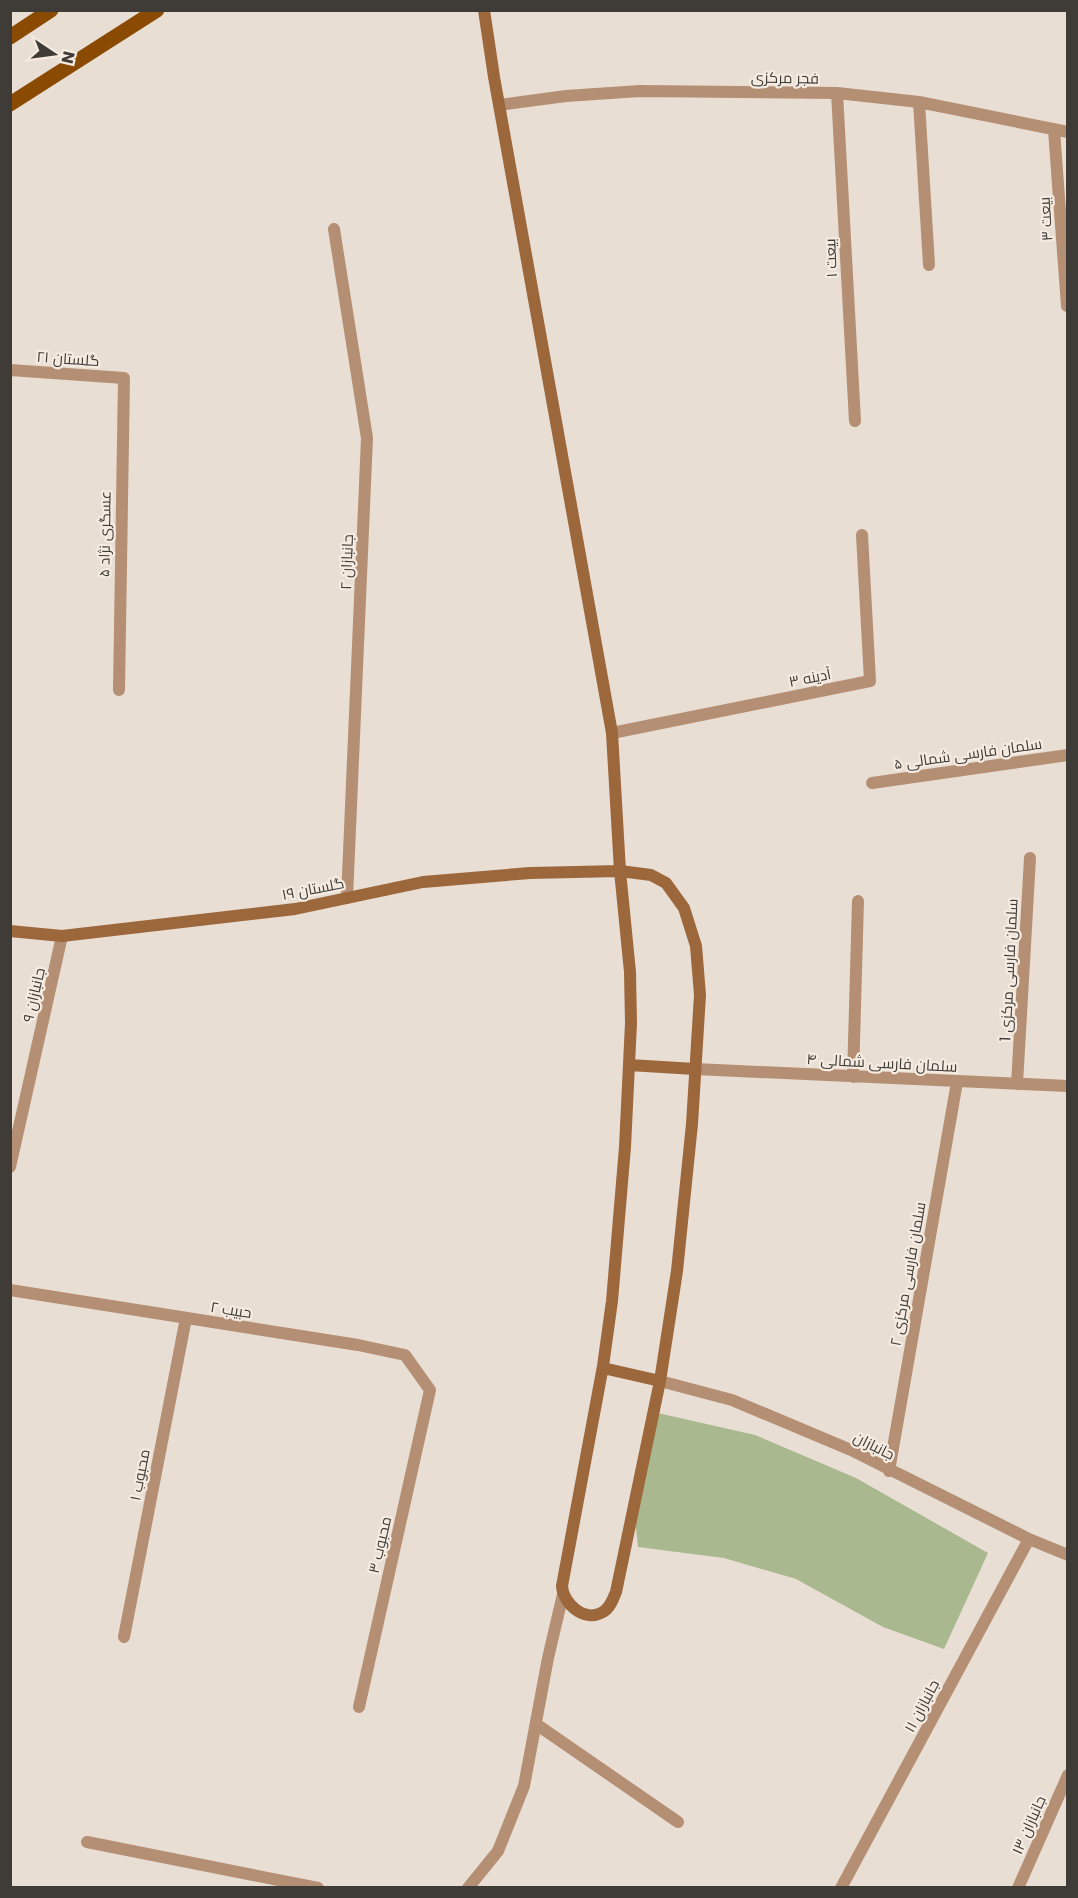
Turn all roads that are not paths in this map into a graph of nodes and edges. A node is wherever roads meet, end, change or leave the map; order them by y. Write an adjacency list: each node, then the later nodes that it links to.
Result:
1 (51, 10): 4 (main road)
2 (157, 10): 7 (main road)
3 (484, 10): 8 (main road)
4 (10, 37)
5 (837, 93): 6 (street, فجر مرکزی); 8 (street, فجر مرکزی); 16 (street, بیعت ۱)
6 (919, 102): 9 (street, فجر مرکزی); 12 (street)
7 (10, 104)
8 (499, 105): 19 (main road)
9 (1054, 130): 10 (street, فجر مرکزی); 13 (street, بیعت ۳)
10 (1068, 132)
11 (334, 229): 24 (street, جانبازان ۲)
12 (929, 265)
13 (1067, 306)
14 (10, 370): 15 (street, گلستان ۲۱)
15 (124, 378): 18 (street, عسگری نژاد ۵)
16 (855, 421)
17 (862, 535): 19 (street, آدینه ۳)
18 (118, 690)
19 (612, 733): 23 (main road)
20 (1068, 755): 21 (street, سلمان فارسی شمالی ۵)
21 (872, 783)
22 (1030, 858): 32 (street, سلمان فارسی مرکزی 1)
23 (620, 871): 24 (main road, گلستان ۱۹); 28 (main road); 29 (main road, گلستان ۱۹)
24 (348, 898): 27 (main road, گلستان ۱۹)
25 (858, 901): 30 (street)
26 (10, 931): 27 (main road, گلستان ۱۹)
27 (62, 936): 34 (street, جانبازان ۹)
28 (629, 1065): 29 (main road); 37 (main road)
29 (695, 1069): 30 (street, سلمان فارسی شمالی ۴); 38 (main road, گلستان ۱۹)
30 (853, 1077): 31 (street, سلمان فارسی شمالی ۴)
31 (957, 1082): 32 (street, سلمان فارسی شمالی ۴); 40 (street, سلمان فارسی مرکزی ۲)
32 (1017, 1084): 33 (street, سلمان فارسی شمالی ۴)
33 (1068, 1086)
34 (10, 1167)
35 (10, 1290): 36 (street, حبیب ۲)
36 (186, 1318): 39 (street, حبیب ۲); 44 (street, محبوب ۱)
37 (603, 1368): 38 (main road); 43 (main road)
38 (660, 1381): 40 (street, جانبازان); 43 (main road, گلستان ۱۹)
39 (430, 1390): 45 (street, محبوب ۳)
40 (889, 1471): 41 (street, جانبازان)
41 (1029, 1539): 42 (street, جانبازان); 52 (street, جانبازان ۱۱)
42 (1068, 1555)
43 (562, 1594): 46 (street)
44 (124, 1637)
45 (359, 1707)
46 (536, 1724): 48 (street); 51 (street)
47 (1068, 1774): 53 (street, جانبازان ۱۳)
48 (678, 1822)
49 (87, 1842): 50 (street)
50 (318, 1887)
51 (468, 1887)
52 (841, 1887)
53 (1018, 1887)

